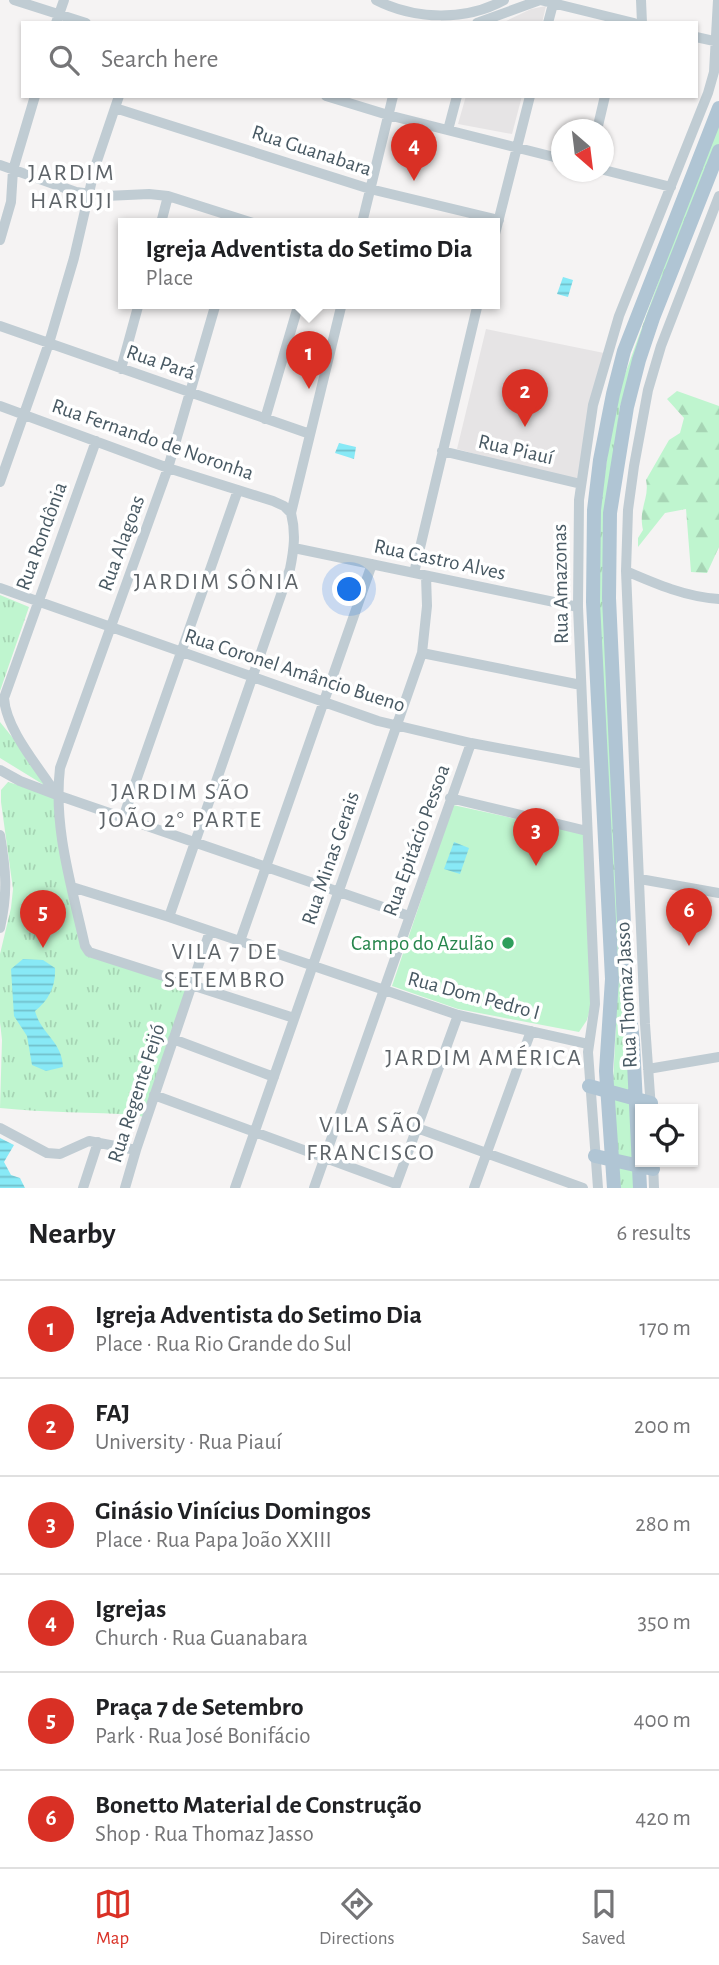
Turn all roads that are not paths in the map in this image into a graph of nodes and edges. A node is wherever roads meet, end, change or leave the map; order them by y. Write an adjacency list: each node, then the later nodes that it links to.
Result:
1 (14, 0): 9 (street)
2 (64, 0): 9 (street)
3 (376, 0): 4 (street)
4 (504, 0)
5 (641, 0): 13 (street)
6 (718, 0): 15 (street, Rua Amazonas)
7 (553, 4): 8 (street); 10 (street); 11 (street)
8 (567, 4): 12 (street)
9 (57, 19)
10 (482, 21)
11 (549, 21)
12 (624, 21)
13 (642, 21)
14 (698, 37): 15 (street)
15 (717, 42): 34 (street, Rua Amazonas)
16 (33, 98): 32 (street)
17 (118, 98): 23 (street)
18 (333, 98): 25 (street)
19 (392, 98): 25 (street)
20 (456, 98): 27 (street)
21 (530, 98): 28 (street)
22 (605, 98): 26 (street)
23 (115, 108): 35 (street, Rua Guanabara); 36 (street)
24 (719, 108): 113 (main road)
25 (388, 115): 27 (street); 35 (street)
26 (600, 119)
27 (448, 130): 28 (street)
28 (517, 148): 30 (street); 43 (street)
29 (719, 150): 115 (main road)
30 (551, 156)
31 (0, 165): 32 (street)
32 (13, 170): 36 (street); 44 (street)
33 (614, 173): 34 (street)
34 (671, 187): 62 (street, Rua Amazonas)
35 (370, 189): 41 (street); 42 (street, Rua Guanabara)
36 (89, 194): 37 (street); 51 (street)
37 (168, 196): 39 (street); 40 (street)
38 (718, 199): 67 (street, Rua Thomaz Jasso)
39 (161, 218)
40 (231, 218)
41 (363, 218)
42 (491, 218)
43 (500, 218)
44 (0, 240)
45 (137, 309): 52 (street)
46 (214, 309): 53 (street, Rua Alagoas)
47 (297, 309): 56 (street)
48 (341, 309): 57 (street)
49 (477, 309): 59 (street)
50 (0, 326): 51 (street, Rua Pará)
51 (49, 343): 52 (street, Rua Pará); 55 (street)
52 (121, 369): 53 (street, Rua Pará)
53 (191, 393): 56 (street, Rua Pará); 60 (street, Rua Alagoas)
54 (0, 406): 55 (street, Rua Fernando de Noronha)
55 (25, 415): 58 (street, Rua Fernando de Noronha); 61 (street)
56 (265, 419): 57 (street, Rua Pará)
57 (310, 434): 64 (street)
58 (96, 441): 60 (street, Rua Fernando de Noronha); 72 (street, Rua Rondônia)
59 (442, 451): 62 (street, Rua Piauí); 68 (street)
60 (168, 468): 63 (street, Rua Fernando de Noronha); 74 (street, Rua Alagoas)
61 (0, 482)
62 (581, 484): 73 (street, Rua Amazonas)
63 (238, 490): 64 (street, Rua Fernando de Noronha); 75 (street)
64 (291, 513): 65 (street)
65 (294, 548): 66 (street, Rua Castro Alves); 77 (street)
66 (372, 564): 68 (street, Rua Castro Alves); 79 (street)
67 (626, 571): 71 (street); 91 (street, Rua Thomaz Jasso)
68 (414, 573): 69 (street, Rua Castro Alves)
69 (426, 576): 73 (street, Rua Castro Alves); 76 (street, Rua Minas Gerais)
70 (0, 588): 72 (street, Rua Coronel Amâncio Bueno)
71 (719, 599)
72 (38, 603): 74 (street, Rua Coronel Amâncio Bueno); 84 (street, Rua Rondônia)
73 (578, 607): 78 (street, Rua Amazonas)
74 (110, 628): 75 (street, Rua Coronel Amâncio Bueno); 84 (street, Rua Alagoas)
75 (181, 652): 77 (street, Rua Coronel Amâncio Bueno); 86 (street)
76 (422, 653): 78 (street); 80 (street, Rua Minas Gerais)
77 (253, 677): 79 (street, Rua Coronel Amâncio Bueno); 89 (street)
78 (582, 685): 82 (street, Rua Amazonas)
79 (324, 702): 80 (street, Rua Coronel Amâncio Bueno); 90 (street)
80 (396, 725): 81 (street, Rua Coronel Amâncio Bueno); 94 (street, Rua Minas Gerais)
81 (471, 743): 82 (street, Rua Coronel Amâncio Bueno); 85 (street, Rua Epitácio Pessoa)
82 (584, 764): 87 (street, Rua Amazonas)
83 (0, 770): 84 (street)
84 (56, 795): 86 (street); 93 (street, Rua Alagoas)
85 (450, 798): 87 (street); 96 (street, Rua Epitácio Pessoa)
86 (123, 818): 89 (street)
87 (587, 831): 108 (street, Rua Amazonas)
88 (0, 835): 92 (street)
89 (195, 842): 90 (street); 97 (street)
90 (266, 867): 94 (street); 100 (street)
91 (640, 879): 95 (street); 110 (street, Rua Thomaz Jasso)
92 (3, 887): 98 (street)
93 (72, 887): 97 (street, Rua Dom Pedro I); 102 (street, Rua Alagoas)
94 (338, 891): 96 (street); 101 (street, Rua Minas Gerais)
95 (719, 893)
96 (409, 916): 103 (street, Rua Epitácio Pessoa)
97 (169, 917): 99 (street, Rua Dom Pedro I)
98 (0, 928)
99 (210, 931): 100 (street, Rua Dom Pedro I); 102 (street, Rua Regente Feijó)
100 (240, 941): 101 (street, Rua Dom Pedro I)
101 (313, 965): 103 (street, Rua Dom Pedro I); 105 (street, Rua Minas Gerais)
102 (192, 986): 105 (street); 107 (street, Rua Regente Feijó)
103 (384, 989): 104 (street, Rua Dom Pedro I); 123 (street, Rua Epitácio Pessoa)
104 (458, 1015): 106 (street, Rua Dom Pedro I); 117 (street)
105 (294, 1018): 111 (street, Rua Minas Gerais)
106 (531, 1031): 108 (street, Rua Dom Pedro I); 121 (street)
107 (173, 1040): 111 (street); 114 (street, Rua Regente Feijó)
108 (588, 1044): 112 (street, Rua Amazonas)
109 (719, 1057): 110 (street)
110 (648, 1069): 115 (street, Rua Thomaz Jasso)
111 (274, 1077): 118 (street, Rua Minas Gerais)
112 (589, 1086): 113 (main road); 122 (street, Rua Amazonas)
113 (607, 1091): 115 (main road); 124 (main road)
114 (154, 1095): 118 (street); 120 (street, Rua Regente Feijó)
115 (646, 1104)
116 (0, 1128): 119 (street)
117 (417, 1128): 121 (street); 129 (street)
118 (255, 1132): 123 (street); 132 (street, Rua Minas Gerais)
119 (98, 1142): 120 (street); 130 (street)
120 (136, 1150): 131 (street, Rua Regente Feijó)
121 (487, 1153): 128 (street); 134 (street)
122 (595, 1156): 124 (main road); 137 (street, Rua Amazonas)
123 (325, 1158): 129 (street); 133 (street, Rua Epitácio Pessoa)
124 (612, 1160): 125 (main road); 138 (main road)
125 (635, 1163)
126 (648, 1167): 139 (main road)
127 (649, 1167): 140 (street)
128 (549, 1175): 135 (street); 136 (street)
129 (396, 1186)
130 (83, 1188)
131 (125, 1188)
132 (235, 1188)
133 (314, 1188)
134 (474, 1188)
135 (544, 1188)
136 (583, 1188)
137 (598, 1188)
138 (614, 1188)
139 (640, 1188)
140 (654, 1188)

